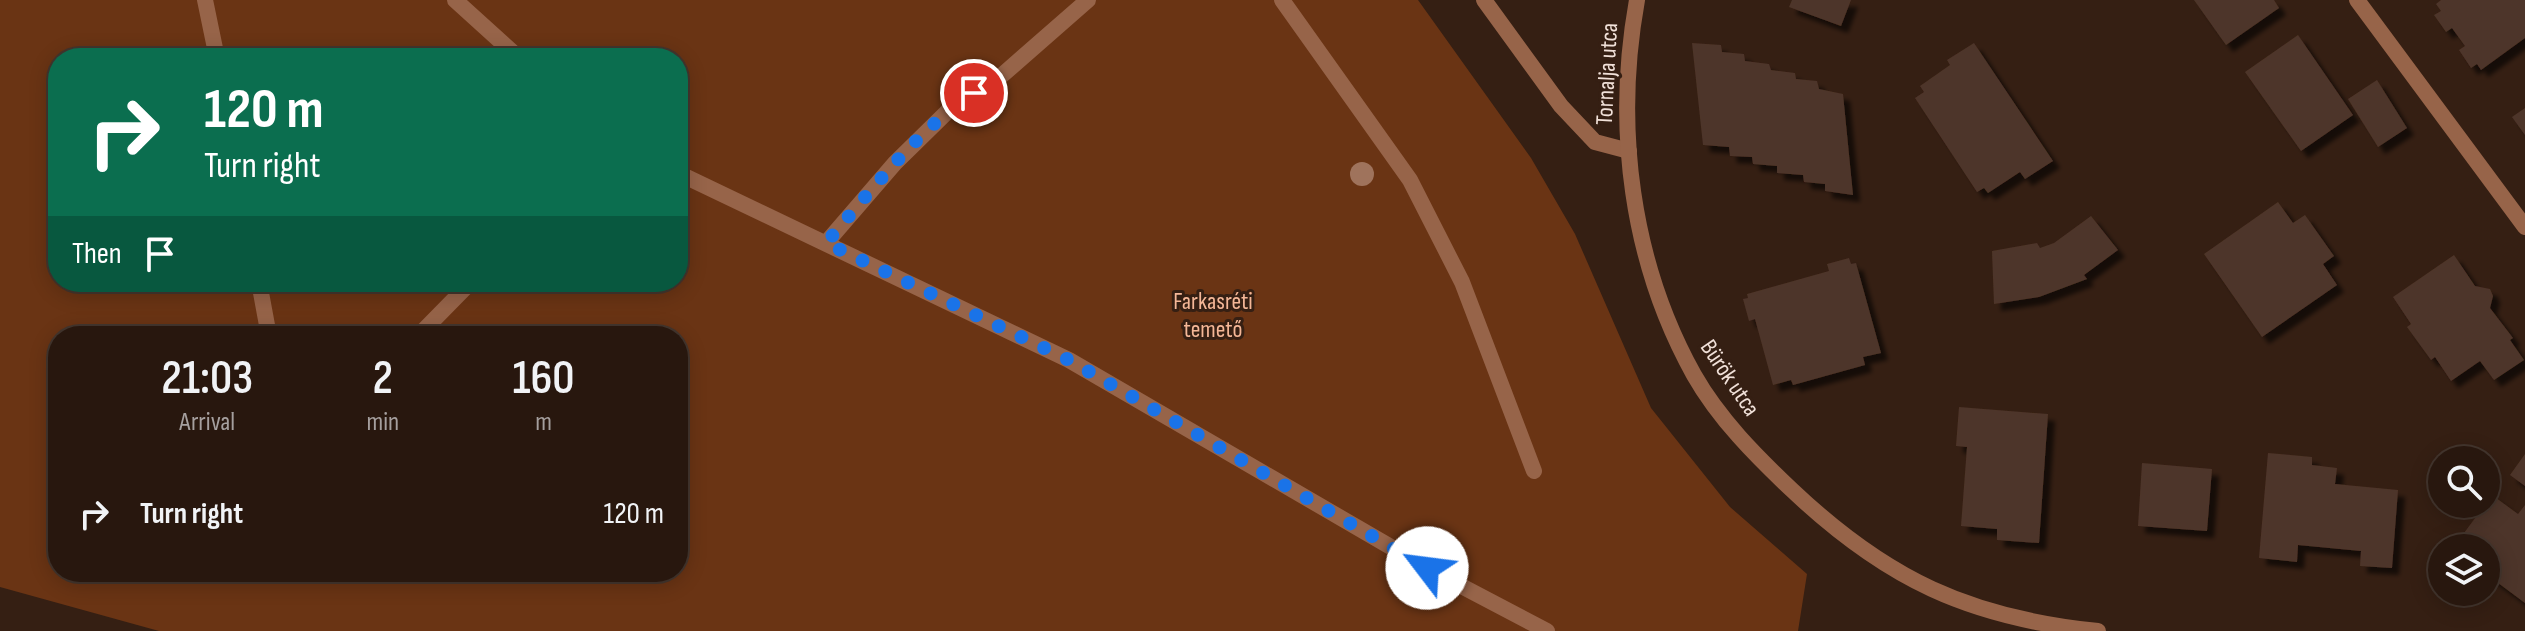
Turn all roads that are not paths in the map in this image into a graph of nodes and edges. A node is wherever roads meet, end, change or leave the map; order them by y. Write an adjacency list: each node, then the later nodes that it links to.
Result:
1 (205, 0): 8 (street)
2 (455, 0): 9 (street)
3 (1088, 0): 13 (street)
4 (1282, 0): 18 (street)
5 (1484, 0): 10 (street)
6 (1637, 0): 10 (street, Tornalja utca)
7 (2357, 0): 12 (street)
8 (215, 48)
9 (508, 48)
10 (1629, 151): 19 (street, Bürök utca)
11 (688, 178): 13 (street)
12 (2525, 227)
13 (826, 243): 20 (street)
14 (261, 292): 16 (street)
15 (461, 292): 17 (street)
16 (267, 326)
17 (428, 326)
18 (1534, 471)
19 (2046, 628): 21 (street, Bürök utca)
20 (1547, 631)
21 (2098, 631)

